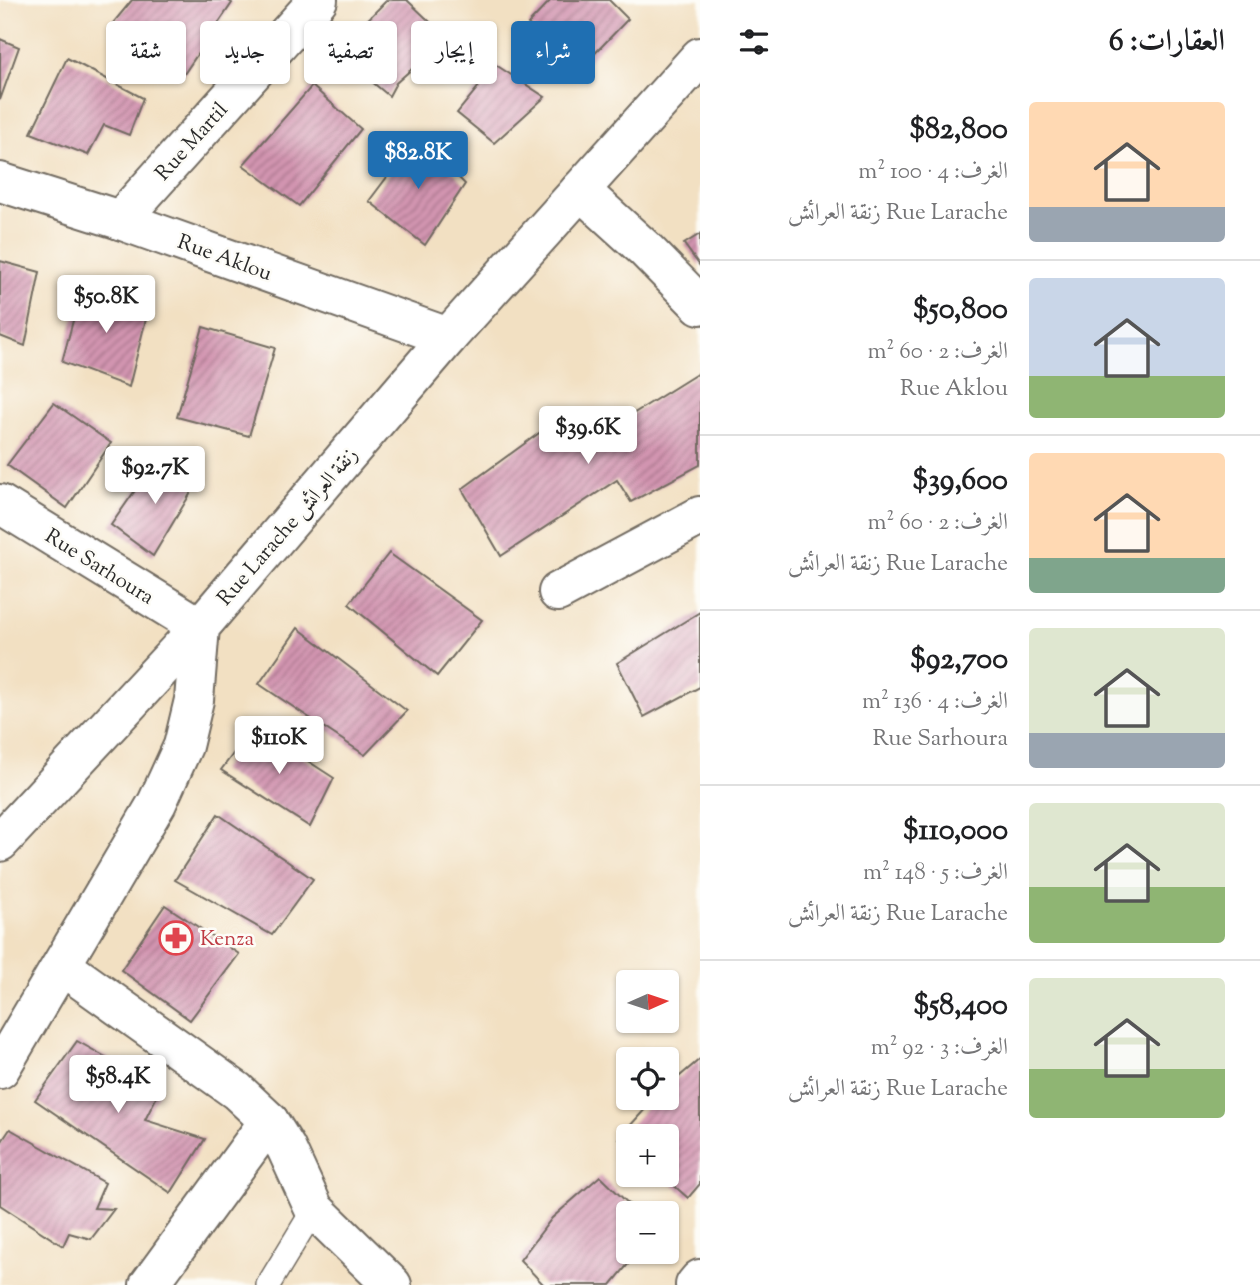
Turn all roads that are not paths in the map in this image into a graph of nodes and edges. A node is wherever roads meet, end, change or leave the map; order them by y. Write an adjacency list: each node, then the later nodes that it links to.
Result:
1 (318, 0): 5 (street, Rue Martil)
2 (700, 57): 4 (street, Rue Larache زنقة العرائش)
3 (0, 182): 5 (street, Rue Aklou)
4 (580, 190): 6 (street); 7 (street, Rue Larache زنقة العرائش)
5 (120, 220): 7 (street, Rue Aklou)
6 (700, 304)
7 (448, 337): 11 (street, Rue Larache زنقة العرائش)
8 (0, 504): 11 (street, Rue Sarhoura)
9 (700, 516): 10 (street)
10 (558, 592)
11 (200, 627): 12 (street, Rue Larache زنقة العرائش); 13 (street)
12 (0, 842)
13 (62, 966): 14 (street); 15 (street)
14 (0, 1069)
15 (269, 1121): 16 (street); 18 (street)
16 (314, 1209): 19 (lane); 20 (street)
17 (700, 1279): 21 (street)
18 (149, 1285)
19 (268, 1285)
20 (392, 1285)
21 (695, 1285)

